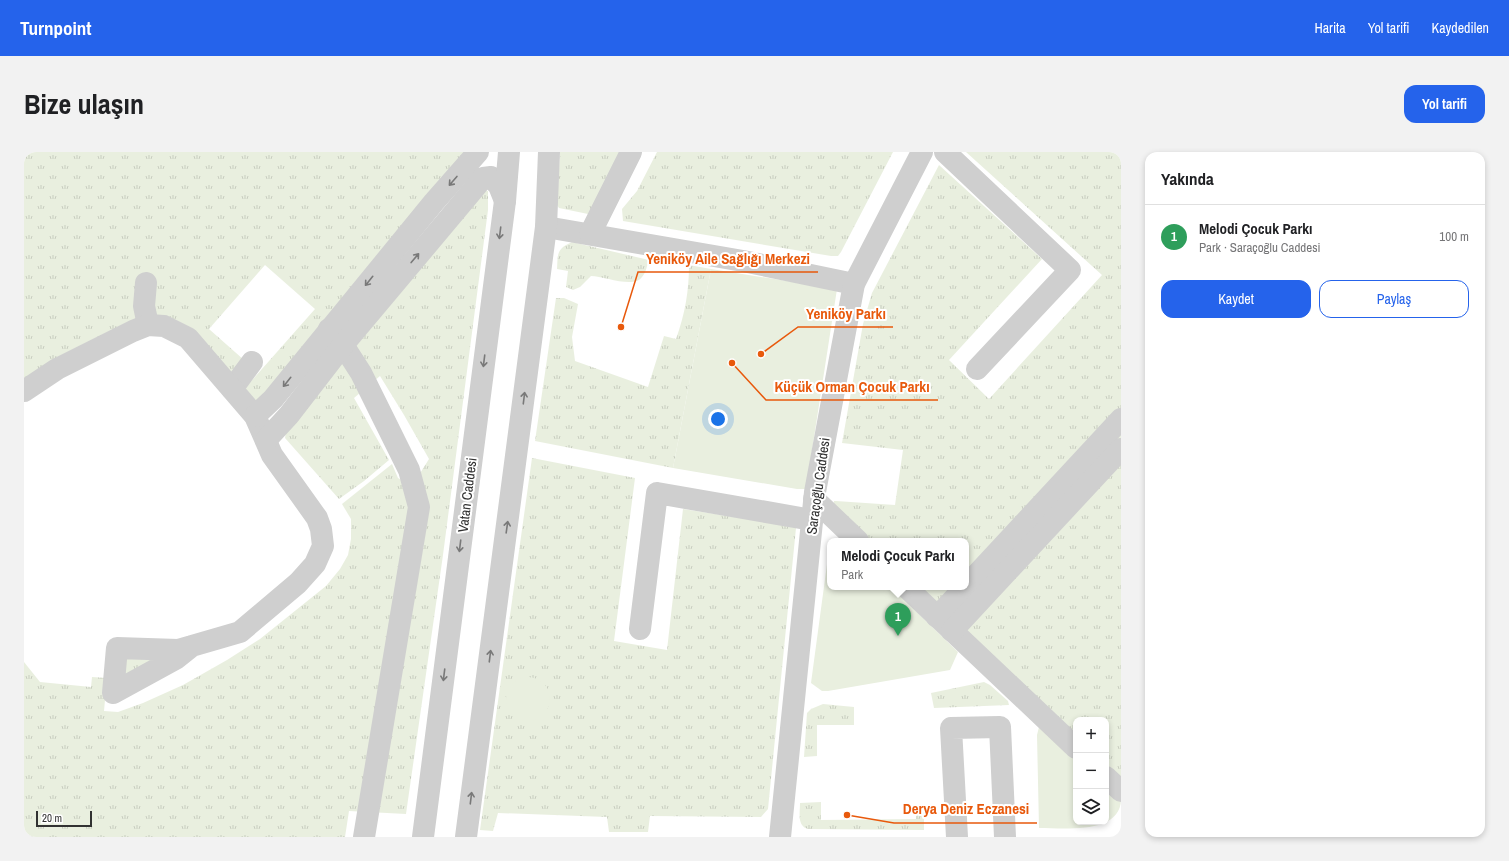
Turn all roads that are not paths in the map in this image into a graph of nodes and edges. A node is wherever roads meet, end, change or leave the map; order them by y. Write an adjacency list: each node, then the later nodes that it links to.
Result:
1 (478, 152): 13 (street, one-way to 13)
2 (509, 152): 7 (street, Vatan Caddesi)
3 (549, 152): 8 (street)
4 (631, 152): 9 (street)
5 (922, 152): 11 (street, Saraçoğlu Caddesi)
6 (945, 152): 15 (street)
7 (505, 201): 13 (street, one-way to 7); 36 (street, Vatan Caddesi, one-way to 36)
8 (546, 227): 9 (street); 37 (street, one-way to 8)
9 (590, 234): 11 (street)
10 (146, 283): 12 (street)
11 (854, 284): 24 (street, Saraçoğlu Caddesi)
12 (148, 325): 16 (street); 17 (street)
13 (336, 337): 18 (street, one-way to 18); 19 (street); 35 (street)
14 (252, 362): 16 (street)
15 (977, 369)
16 (232, 389): 20 (street)
17 (24, 391)
18 (273, 399): 19 (street); 20 (street)
19 (288, 415): 22 (street)
20 (255, 416): 22 (street)
21 (1121, 419): 26 (street)
22 (266, 440): 31 (street)
23 (1121, 449): 29 (street)
24 (813, 509): 25 (street); 30 (street); 38 (street, Saraçoğlu Caddesi)
25 (854, 538)
26 (969, 582)
27 (909, 590): 29 (street)
28 (963, 590): 29 (street)
29 (945, 624): 32 (street)
30 (640, 629)
31 (192, 646)
32 (1073, 745)
33 (1109, 780): 34 (street)
34 (1121, 791)
35 (364, 837)
36 (423, 837)
37 (466, 837)
38 (780, 837)
39 (957, 837): 40 (street)
40 (1005, 837)

